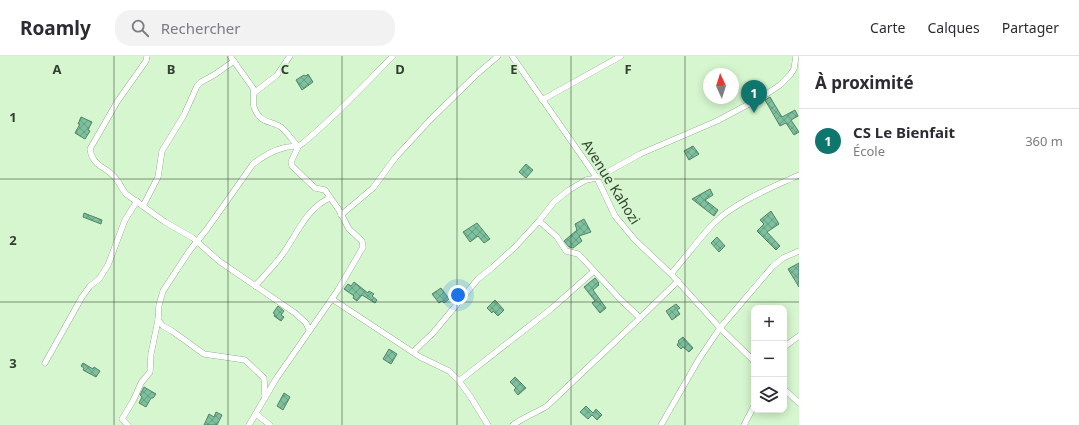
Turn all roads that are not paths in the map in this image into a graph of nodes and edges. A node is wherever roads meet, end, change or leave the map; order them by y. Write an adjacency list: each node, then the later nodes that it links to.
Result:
1 (147, 56): 15 (street)
2 (290, 56): 9 (street)
3 (393, 56): 11 (street)
4 (498, 56): 17 (street)
5 (512, 56): 10 (street, Avenue Kahozi)
6 (621, 56): 10 (street)
7 (796, 56): 13 (street)
8 (232, 58): 9 (street); 16 (street)
9 (254, 94): 11 (street)
10 (542, 100): 13 (street, Avenue Kahozi)
11 (298, 147): 14 (street); 19 (street)
12 (799, 175): 22 (street)
13 (597, 178): 18 (street); 22 (street, Avenue Kahozi)
14 (330, 198): 17 (street); 24 (street)
15 (137, 201): 16 (street); 34 (street)
16 (143, 206): 19 (street)
17 (341, 216): 25 (street)
18 (539, 221): 21 (street); 32 (street)
19 (196, 242): 24 (street); 27 (street)
20 (799, 251): 28 (street)
21 (594, 271): 26 (street); 35 (street)
22 (671, 274): 23 (street, Avenue Kahozi)
23 (678, 281): 26 (street); 28 (street, Avenue Kahozi)
24 (255, 286): 29 (street)
25 (332, 299): 29 (street); 32 (street)
26 (640, 318): 45 (street)
27 (158, 320): 37 (street); 41 (street)
28 (720, 328): 33 (street, Avenue Kahozi); 46 (street)
29 (309, 330): 37 (street)
30 (799, 336): 31 (street)
31 (787, 345)
32 (413, 352): 35 (street)
33 (751, 358)
34 (45, 363)
35 (459, 380): 44 (street)
36 (787, 392): 38 (street)
37 (265, 399): 40 (street)
38 (799, 403)
39 (751, 412): 47 (street)
40 (256, 414): 42 (street); 43 (street)
41 (128, 425)
42 (249, 425)
43 (270, 425)
44 (488, 425)
45 (513, 425)
46 (661, 425)
47 (744, 425)

